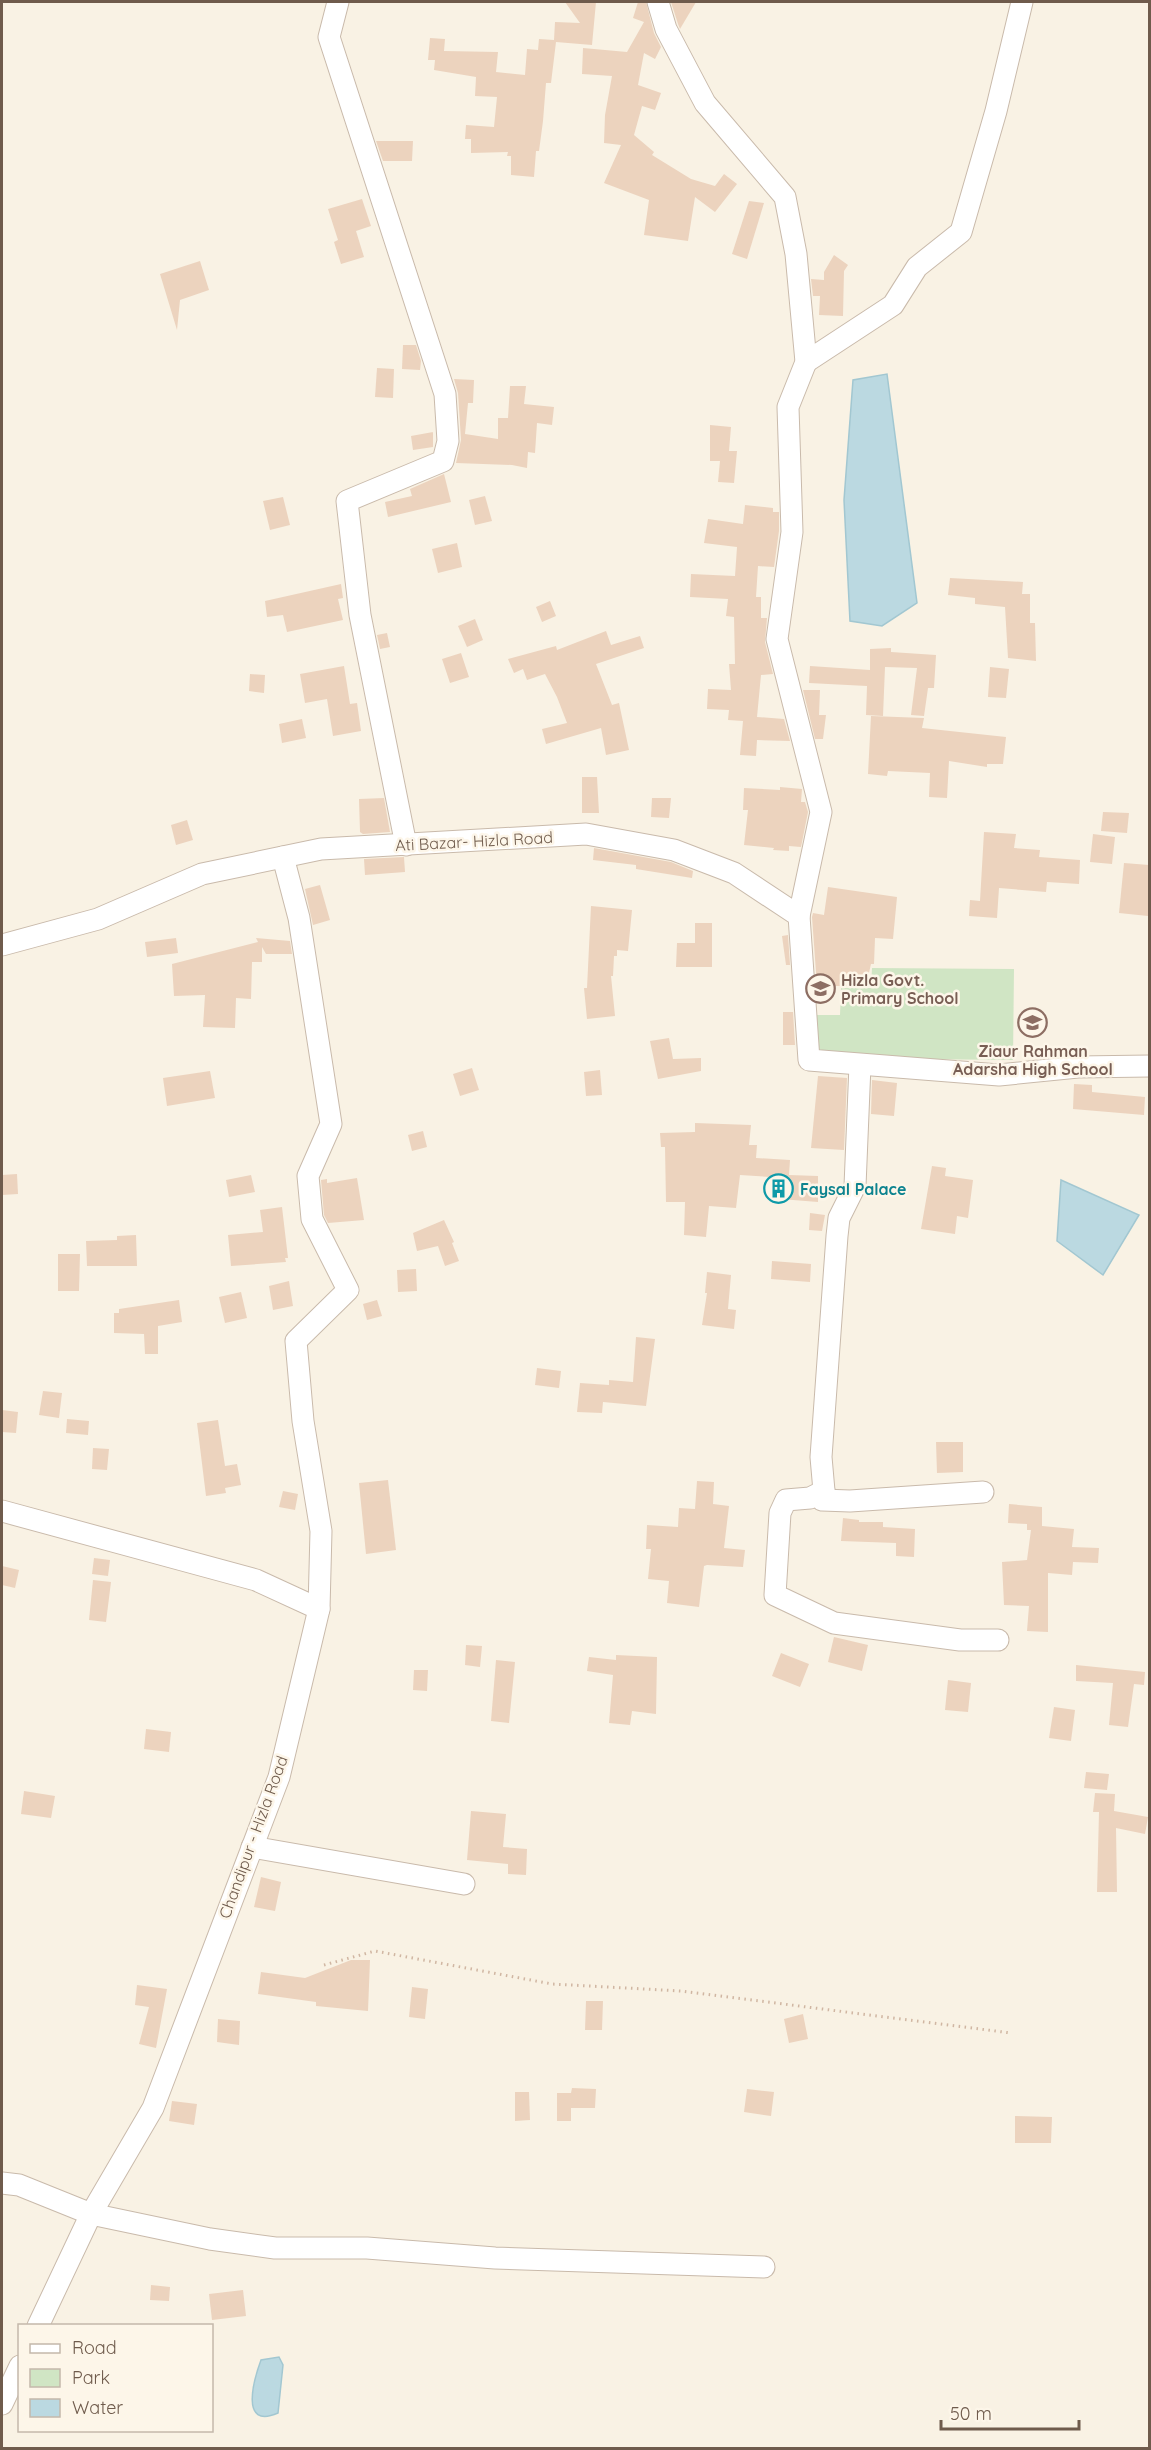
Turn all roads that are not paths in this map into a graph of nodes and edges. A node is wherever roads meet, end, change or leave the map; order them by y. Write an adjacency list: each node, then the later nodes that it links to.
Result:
1 (338, 2): 5 (street)
2 (658, 2): 4 (street)
3 (1022, 2): 4 (street)
4 (806, 362): 7 (street)
5 (406, 845): 6 (street, Ati Bazar- Hizla Road); 7 (street, Ati Bazar- Hizla Road)
6 (283, 857): 8 (street, Ati Bazar- Hizla Road); 14 (street, Chandipur - Hizla Road)
7 (799, 916): 9 (street)
8 (2, 945)
9 (861, 1065): 10 (street); 11 (street)
10 (1149, 1066)
11 (824, 1491): 12 (street); 15 (street)
12 (984, 1492)
13 (2, 1511): 14 (street)
14 (319, 1609): 16 (street, Chandipur - Hizla Road)
15 (998, 1640)
16 (252, 1847): 17 (street); 19 (street, Chandipur - Hizla Road)
17 (464, 1884)
18 (2, 2183): 19 (street)
19 (91, 2214): 20 (street); 21 (street, Chandipur - Hizla Road)
20 (764, 2267)
21 (38, 2324)
22 (18, 2370): 23 (street)
23 (2, 2404)

